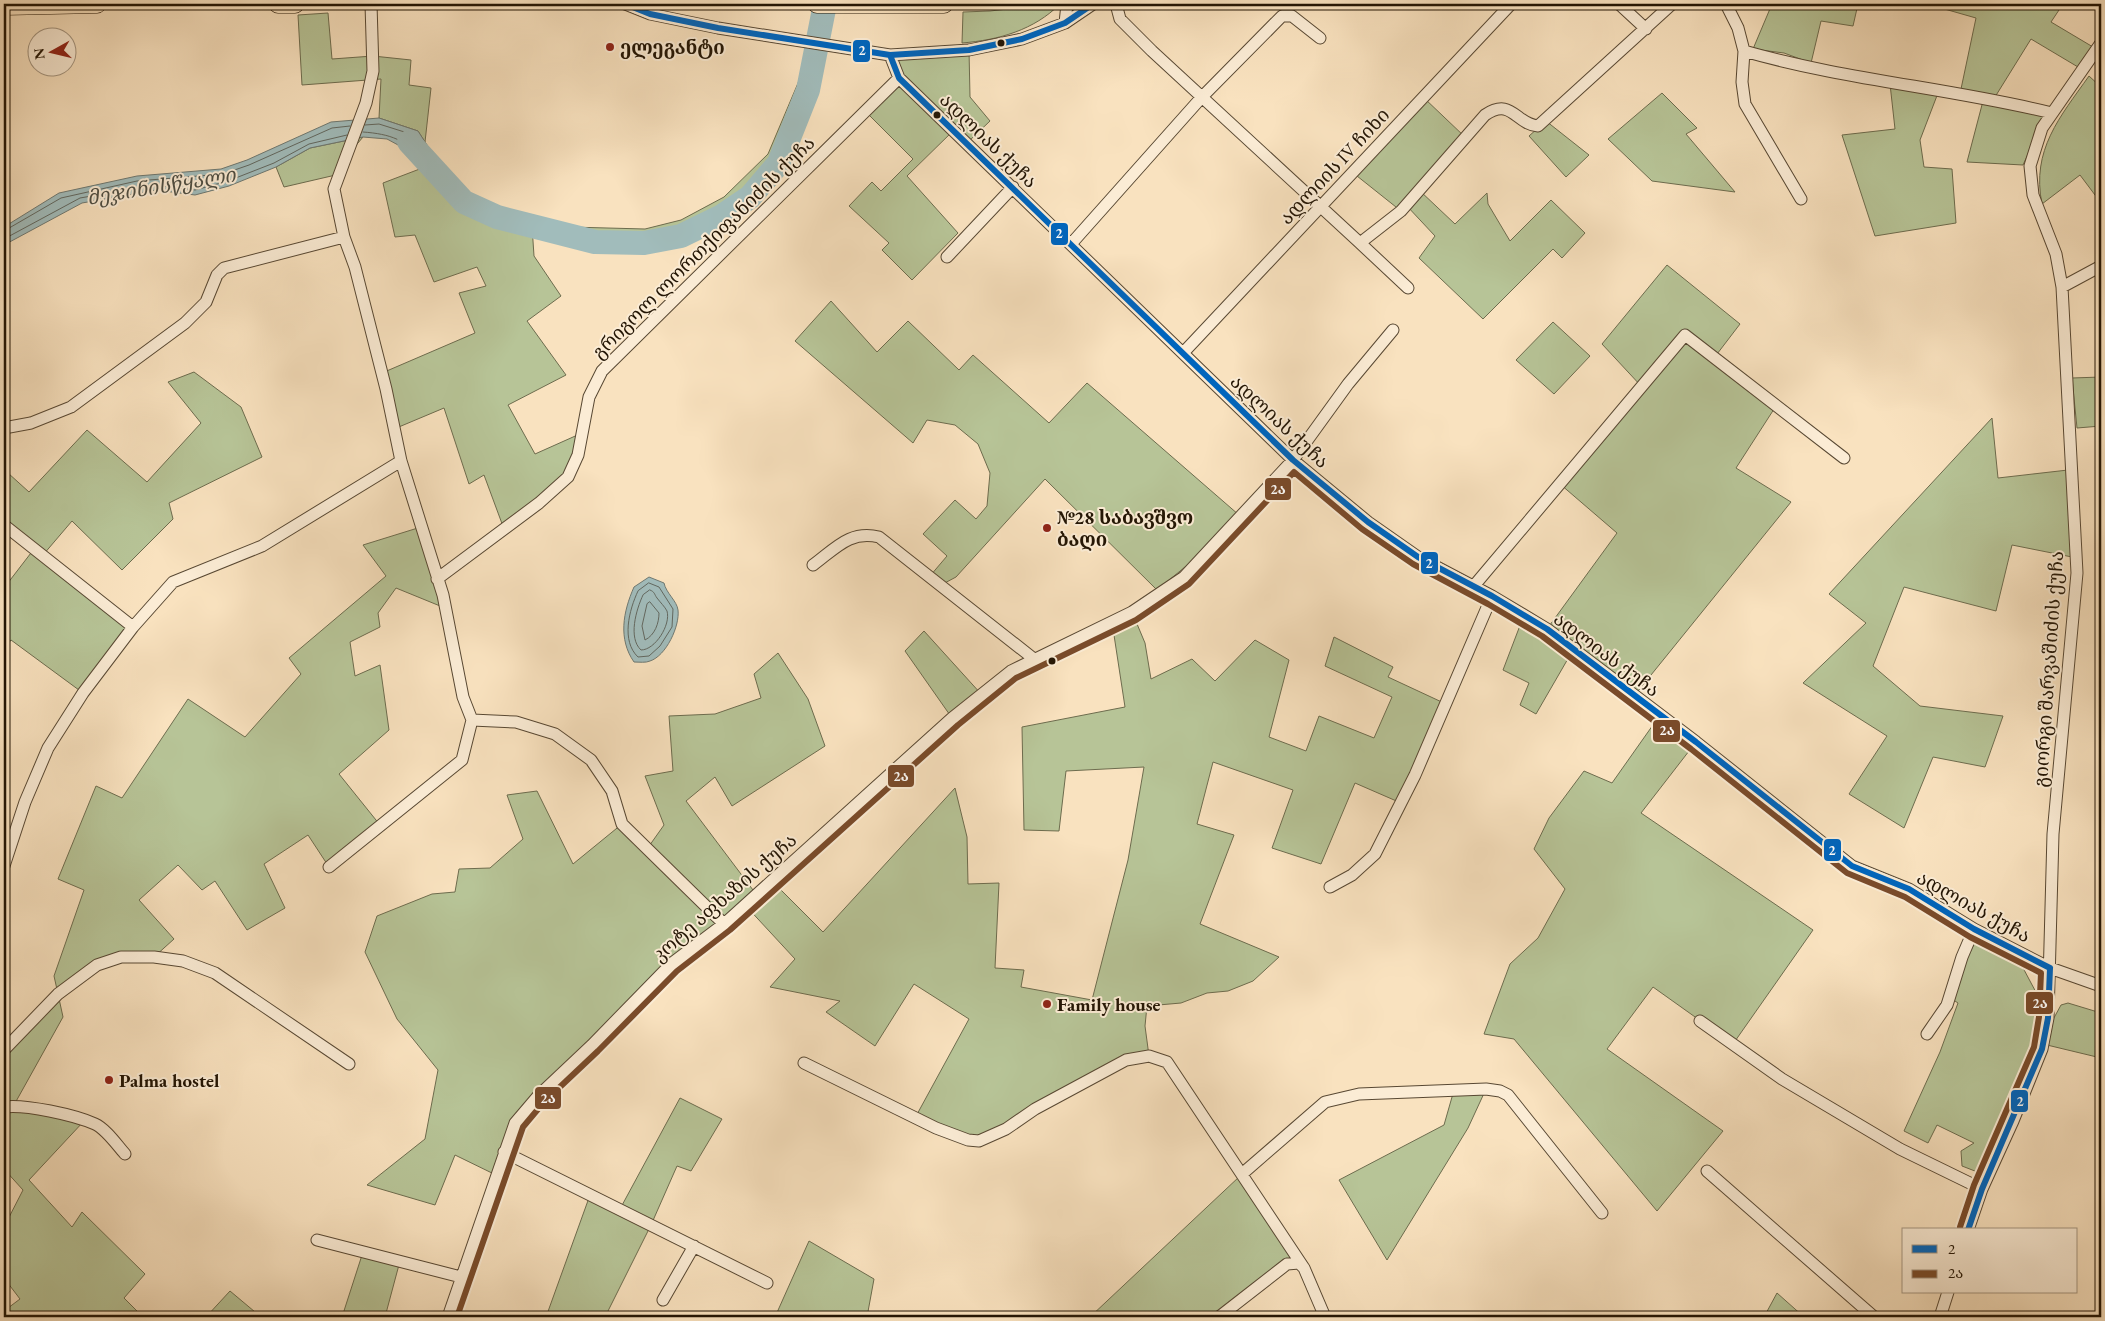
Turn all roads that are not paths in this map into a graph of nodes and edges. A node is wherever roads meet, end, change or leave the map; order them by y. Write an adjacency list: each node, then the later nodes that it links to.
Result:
1 (97, 4): 16 (highway)
2 (278, 4): 3 (highway)
3 (295, 4)
4 (371, 4): 29 (street)
5 (625, 4): 22 (street)
6 (817, 4): 7 (highway)
7 (848, 4): 8 (highway)
8 (944, 4)
9 (1067, 4): 17 (street)
10 (1093, 4): 17 (street)
11 (1116, 4): 24 (street)
12 (1511, 4): 28 (street, ადლიის IV ჩიხი)
13 (1619, 4): 18 (street)
14 (1672, 4): 18 (street)
15 (1726, 4): 21 (street)
16 (11, 5)
17 (1065, 23): 22 (street)
18 (1646, 29): 30 (street)
19 (1320, 38): 24 (street)
20 (2101, 43): 25 (street, გიორგი შარვაშიძის ქუჩა)
21 (1744, 51): 25 (street); 27 (street)
22 (890, 54): 23 (street, ადლიას ქუჩა)
23 (899, 78): 26 (street, ადლიას ქუჩა); 44 (street, გრიგოლ ლორთქიფანიძის ქუჩა)
24 (1201, 98): 28 (street); 31 (street)
25 (2052, 112): 34 (street, გიორგი შარვაშიძის ქუჩა)
26 (1013, 187): 31 (street, ადლიას ქუჩა); 32 (street)
27 (1801, 199)
28 (1320, 207): 30 (street); 37 (street, ადლიის IV ჩიხი)
29 (344, 237): 38 (street); 41 (street)
30 (1360, 243): 35 (street)
31 (1071, 244): 37 (street, ადლიას ქუჩა)
32 (947, 257)
33 (2101, 266): 34 (street)
34 (2062, 287): 55 (street, გიორგი შარვაშიძის ქუჩა)
35 (1408, 288)
36 (1393, 330): 40 (street, კოტე აფხაზის ქუჩა)
37 (1183, 352): 40 (street, ადლიას ქუჩა)
38 (4, 428)
39 (1844, 458): 45 (street)
40 (1293, 460): 45 (street, ადლიას ქუჩა); 48 (street, კოტე აფხაზის ქუჩა)
41 (400, 461): 44 (street); 47 (street)
42 (4, 525): 47 (street)
43 (813, 565): 48 (street)
44 (437, 579): 49 (street)
45 (1473, 587): 46 (street, ადლიას ქუჩა)
46 (1492, 596): 52 (street); 54 (street, ადლიას ქუჩა)
47 (133, 627): 50 (street)
48 (1034, 659): 53 (street, კოტე აფხაზის ქუჩა)
49 (472, 720): 51 (street); 53 (street)
50 (4, 866)
51 (329, 867)
52 (1330, 887)
53 (724, 924): 63 (street, კოტე აფხაზის ქუჩა)
54 (1974, 929): 55 (street, ადლიას ქუჩა); 58 (street)
55 (2050, 968): 56 (street); 67 (street)
56 (2101, 986)
57 (1700, 1021): 67 (street)
58 (1927, 1034)
59 (4, 1050): 61 (street)
60 (804, 1063): 66 (street)
61 (349, 1064)
62 (4, 1107): 64 (street)
63 (504, 1152): 71 (street); 73 (street, კოტე აფხაზის ქუჩა)
64 (125, 1154)
65 (1707, 1171): 80 (street)
66 (1242, 1174): 68 (street); 72 (street)
67 (1982, 1188): 69 (street)
68 (1602, 1213)
69 (1969, 1228)
70 (317, 1240): 73 (street)
71 (694, 1246): 74 (street); 76 (street)
72 (1304, 1268): 78 (street); 79 (street)
73 (461, 1277): 77 (street, კოტე აფხაზის ქუჩა)
74 (767, 1283)
75 (1947, 1294): 81 (street)
76 (663, 1300)
77 (448, 1317)
78 (1219, 1317)
79 (1325, 1317)
80 (1874, 1317)
81 (1940, 1317)

